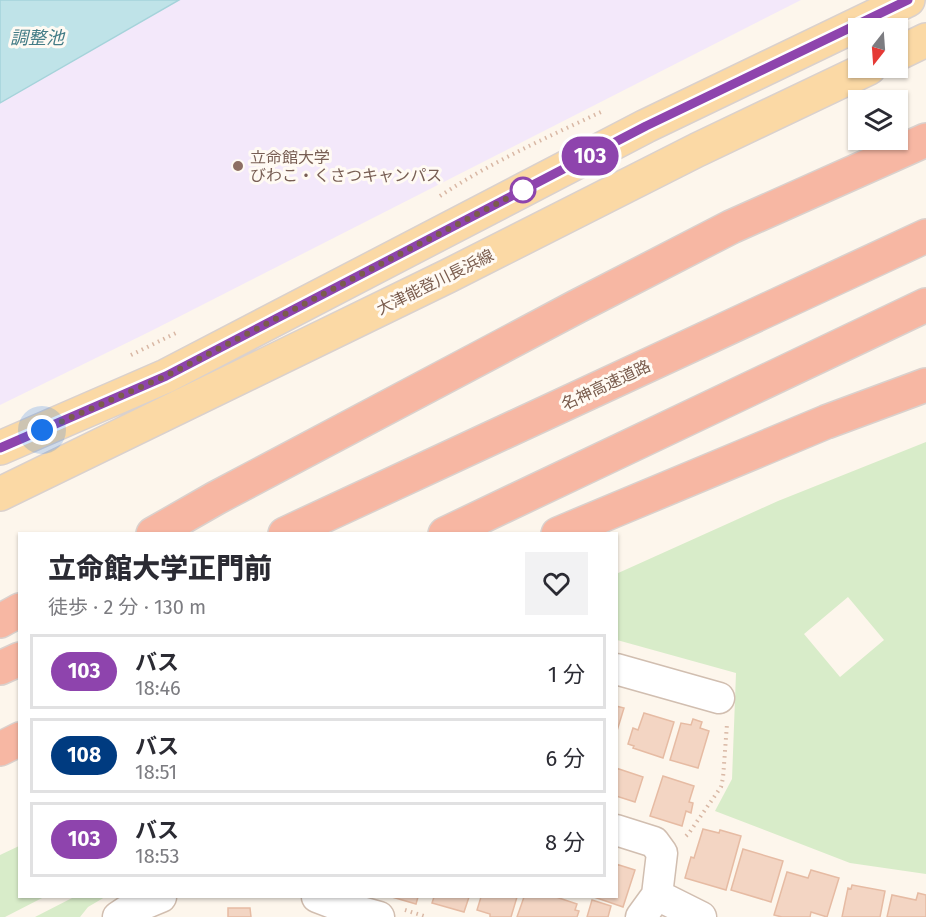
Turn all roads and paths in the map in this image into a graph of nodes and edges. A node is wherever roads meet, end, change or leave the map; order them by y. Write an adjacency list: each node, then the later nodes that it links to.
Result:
1 (908, 0): 9 (main road)
2 (926, 40): 3 (main road)
3 (908, 49)
4 (848, 78): 10 (main road, 大津能登川長浜線)
5 (926, 140): 11 (highway)
6 (926, 236): 12 (highway, 名神高速道路)
7 (926, 306): 13 (highway)
8 (926, 385): 14 (highway)
9 (0, 448)
10 (0, 494)
11 (156, 532)
12 (289, 532)
13 (449, 532)
14 (563, 532)
15 (18, 611): 16 (highway)
16 (0, 621)
17 (18, 660): 18 (highway)
18 (0, 668)
19 (618, 670): 20 (street)
20 (719, 698): 24 (path)
21 (18, 740): 22 (highway)
22 (0, 749)
23 (618, 831): 24 (street)
24 (662, 853): 27 (street)
25 (159, 898): 28 (street)
26 (320, 898): 29 (street)
27 (649, 906): 30 (street)
28 (118, 917)
29 (379, 917)
30 (701, 917)

